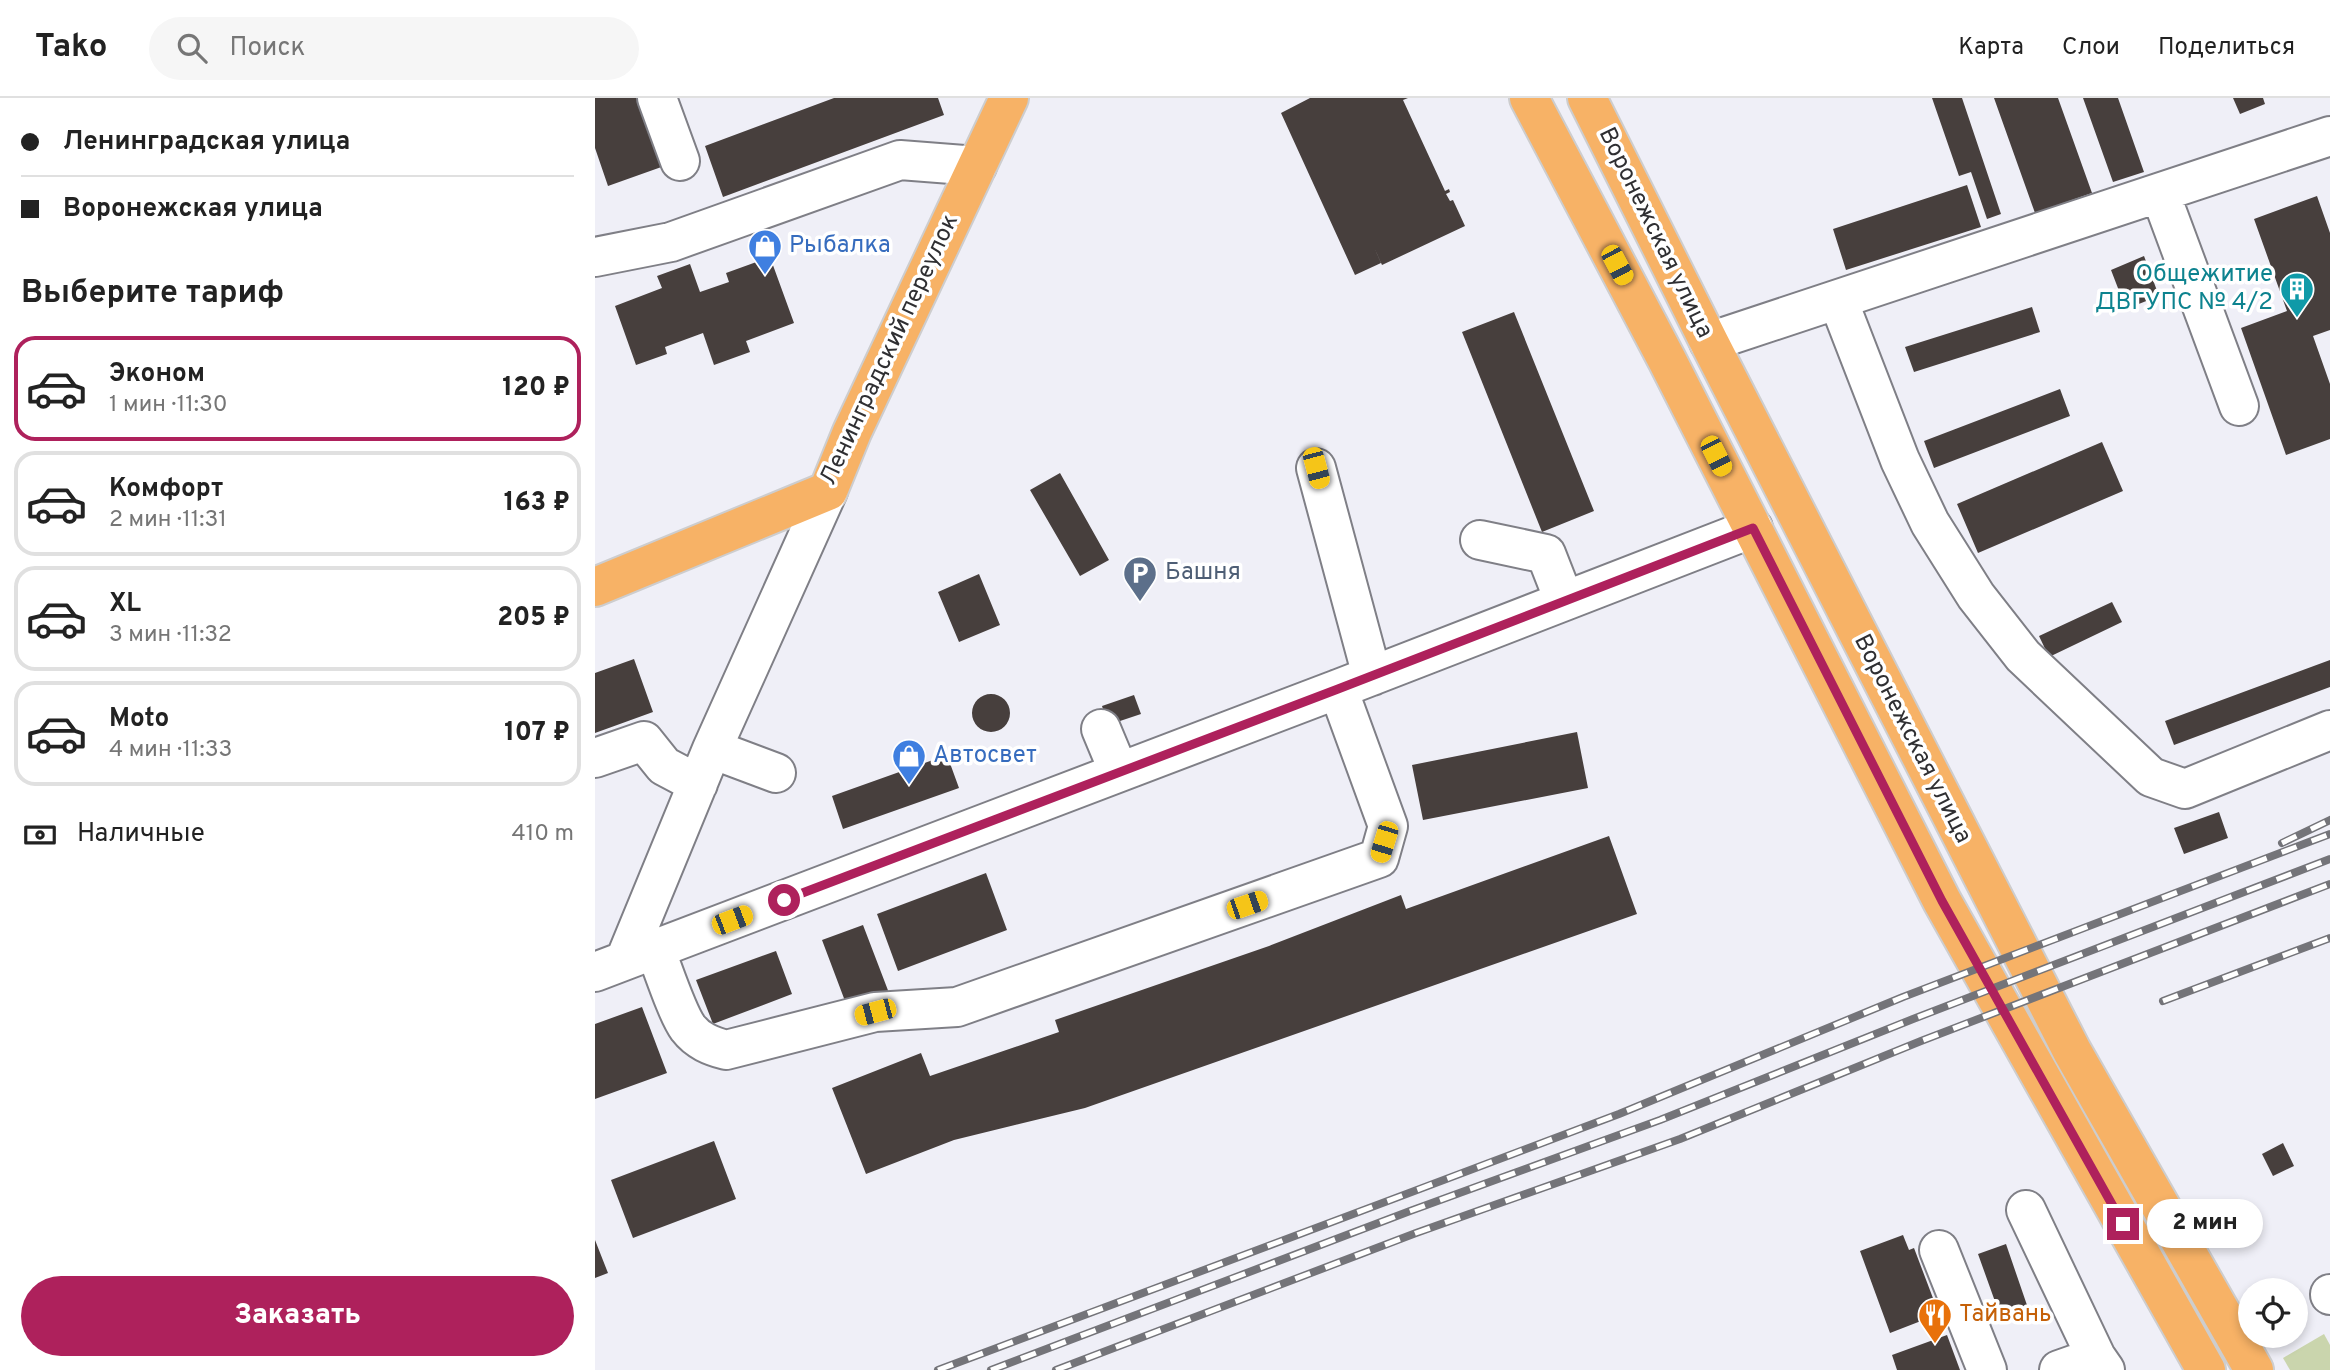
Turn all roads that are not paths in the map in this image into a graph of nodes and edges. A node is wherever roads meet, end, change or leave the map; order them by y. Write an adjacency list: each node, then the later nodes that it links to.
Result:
1 (657, 98): 6 (street)
2 (1009, 98): 7 (main road, Ленинградский переулок)
3 (1529, 98): 15 (main road, Воронежская улица)
4 (1587, 98): 11 (main road, Воронежская улица)
5 (2330, 136): 8 (street)
6 (680, 161)
7 (977, 166): 9 (street); 14 (main road, Ленинградский переулок)
8 (2160, 193): 10 (street); 12 (street)
9 (595, 257)
10 (1838, 300): 11 (street); 21 (street)
11 (1709, 342): 34 (main road, Воронежская улица)
12 (2239, 406)
13 (1316, 468): 19 (street)
14 (828, 491): 17 (main road, Ленинградский переулок); 22 (street)
15 (1753, 528): 18 (street); 33 (main road, Воронежская улица)
16 (1480, 540): 18 (street)
17 (595, 587)
18 (1564, 600): 19 (street)
19 (1355, 682): 24 (street); 27 (street)
20 (1101, 729): 24 (street)
21 (2330, 730)
22 (712, 749): 25 (street); 26 (street)
23 (595, 758): 26 (street)
24 (1119, 772): 27 (street)
25 (776, 773)
26 (698, 784): 27 (street)
27 (625, 960)
28 (2026, 1210): 30 (street)
29 (1940, 1250): 31 (street)
30 (2100, 1364): 32 (street)
31 (1987, 1370)
32 (2059, 1370)
33 (2206, 1370)
34 (2254, 1370)

